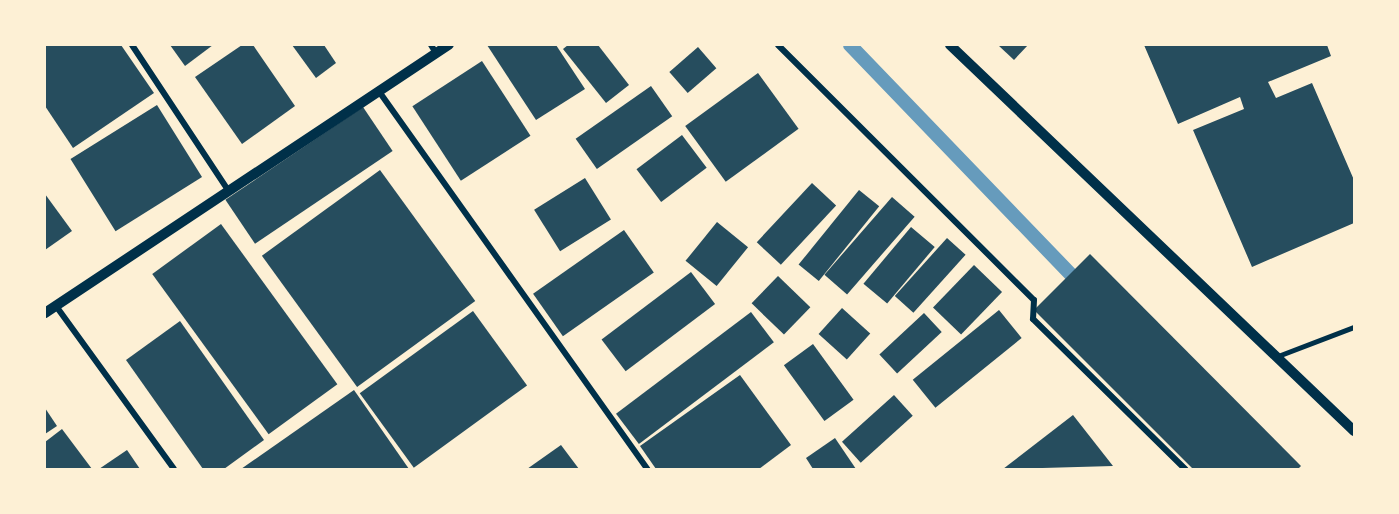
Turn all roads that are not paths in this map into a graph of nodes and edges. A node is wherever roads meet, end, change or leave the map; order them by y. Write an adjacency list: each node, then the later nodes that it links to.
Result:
1 (132, 45): 7 (street)
2 (449, 45): 5 (street)
3 (778, 45): 17 (street)
4 (950, 45): 13 (street)
5 (433, 49): 6 (street)
6 (378, 90): 7 (street); 16 (street)
7 (228, 190): 8 (street)
8 (56, 306): 9 (street); 15 (street)
9 (45, 313)
10 (1354, 327): 11 (lane)
11 (1349, 330): 12 (lane); 13 (lane)
12 (1354, 336)
13 (1276, 356): 14 (street)
14 (1354, 431)
15 (174, 469)
16 (647, 469)
17 (1185, 469)

